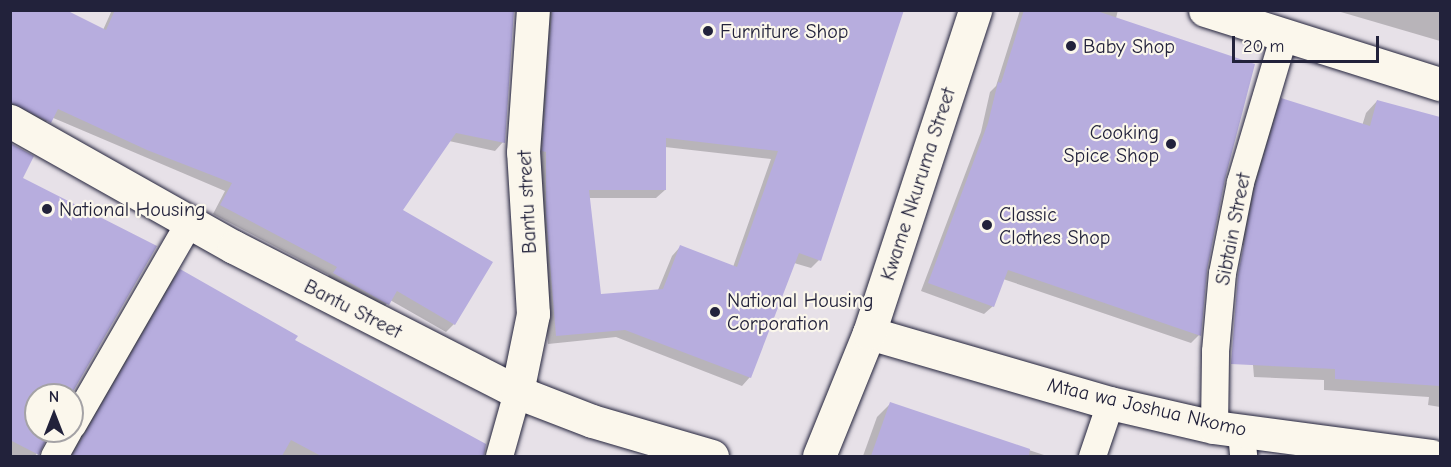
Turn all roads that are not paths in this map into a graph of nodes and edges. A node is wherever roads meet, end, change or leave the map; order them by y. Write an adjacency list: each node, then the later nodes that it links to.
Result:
1 (533, 10): 9 (street, Bantu street)
2 (975, 10): 8 (street, Kwame Nkuruma Street)
3 (1205, 10): 4 (street)
4 (1283, 38): 5 (street); 12 (lane, Sibtain Street)
5 (1440, 84)
6 (10, 121): 7 (street, Bantu Street)
7 (189, 222): 9 (street, Bantu Street); 10 (lane)
8 (868, 333): 11 (street, Mtaa wa Joshua Nkomo); 15 (street, Kwame Nkuruma Street)
9 (517, 392): 13 (lane); 14 (street, Bantu Street)
10 (84, 403)
11 (1110, 403): 12 (street, Mtaa wa Joshua Nkomo); 16 (lane)
12 (1233, 438): 17 (street, Mtaa wa Joshua Nkomo)
13 (499, 456)
14 (712, 456)
15 (819, 456)
16 (1092, 456)
17 (1431, 456)

